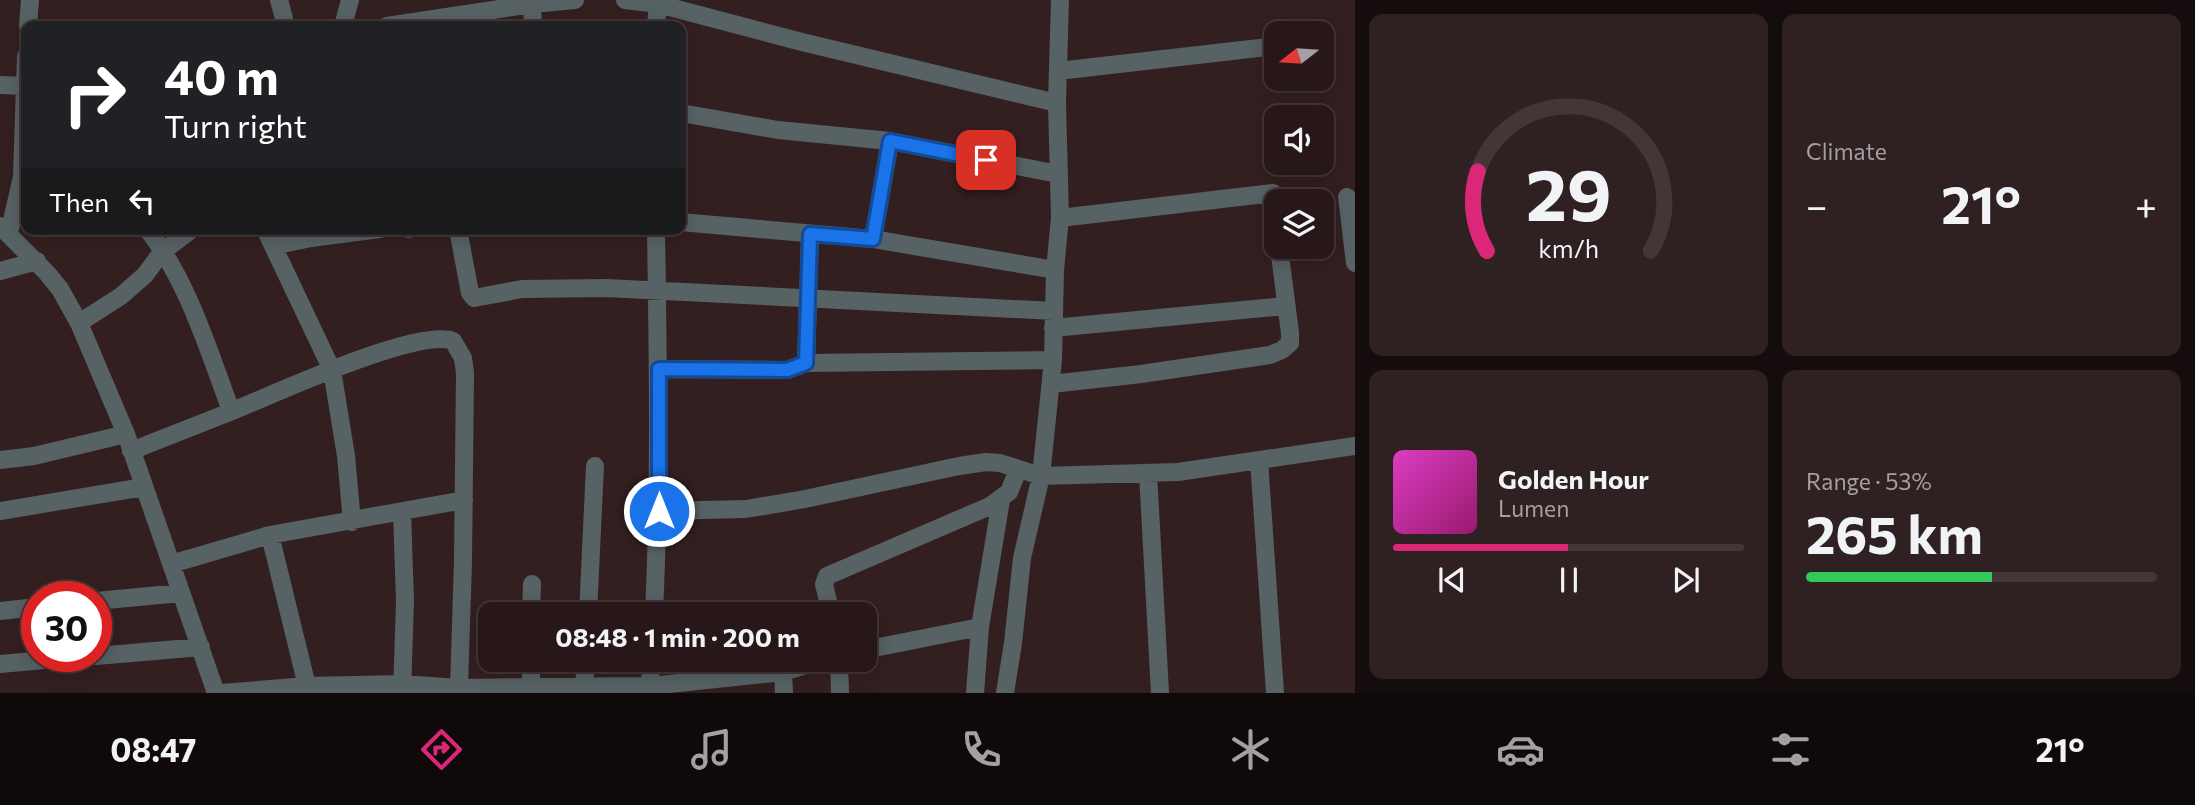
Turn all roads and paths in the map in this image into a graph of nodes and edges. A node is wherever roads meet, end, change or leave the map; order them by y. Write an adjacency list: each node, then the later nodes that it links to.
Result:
1 (30, 0): 10 (street)
2 (279, 0): 11 (street)
3 (350, 0): 12 (street)
4 (575, 0): 7 (street)
5 (625, 0): 8 (street)
6 (1060, 0): 17 (street)
7 (532, 4): 9 (street); 14 (street)
8 (659, 4): 15 (street); 20 (street)
9 (490, 12): 13 (street)
10 (28, 21)
11 (285, 21)
12 (344, 21)
13 (424, 21)
14 (533, 21)
15 (657, 21)
16 (1264, 47): 17 (street)
17 (1058, 71): 20 (street)
18 (0, 85): 19 (street)
19 (21, 86)
20 (1057, 103): 23 (street)
21 (686, 114): 22 (street)
22 (890, 141): 23 (street); 37 (street)
23 (1058, 174): 27 (street)
24 (21, 186): 29 (street)
25 (1264, 194): 27 (street)
26 (1347, 197): 42 (street)
27 (1060, 218): 43 (street)
28 (686, 222): 30 (street)
29 (4, 229): 41 (street)
30 (810, 234): 37 (street); 46 (street)
31 (151, 235): 39 (street)
32 (184, 235): 39 (street)
33 (268, 235): 38 (street)
34 (335, 235): 38 (street)
35 (459, 235): 45 (street)
36 (656, 235): 45 (street)
37 (873, 239): 43 (street)
38 (274, 246): 53 (street)
39 (162, 252): 49 (street); 55 (street)
40 (1280, 259): 47 (street)
41 (37, 261): 44 (street); 49 (street)
42 (1355, 263)
43 (1055, 270): 48 (street)
44 (0, 271)
45 (657, 289): 46 (street); 52 (street)
46 (807, 298): 48 (street); 51 (street)
47 (1285, 306): 48 (street); 54 (street)
48 (1053, 319): 50 (street)
49 (79, 323): 56 (street)
50 (1053, 360): 51 (street); 54 (street)
51 (806, 363): 52 (street)
52 (659, 369): 68 (street)
53 (332, 370): 55 (street); 65 (street); 70 (street)
54 (1051, 384): 63 (street)
55 (231, 411): 56 (street)
56 (128, 442): 58 (street); 64 (street)
57 (1355, 446): 59 (street)
58 (0, 460)
59 (1259, 460): 62 (street); 106 (street)
60 (595, 466): 77 (street)
61 (1018, 470): 63 (street); 66 (street); 68 (street)
62 (1148, 473): 63 (street); 105 (street)
63 (1041, 476): 104 (street)
64 (144, 486): 67 (street); 72 (street)
65 (464, 500): 69 (street); 98 (street)
66 (1001, 500): 79 (street); 82 (street)
67 (0, 511)
68 (659, 511): 78 (street)
69 (402, 512): 70 (street); 97 (street)
70 (352, 522): 71 (street)
71 (270, 536): 72 (street); 93 (street)
72 (171, 564): 74 (street)
73 (532, 584): 76 (street)
74 (181, 593): 75 (street); 83 (street)
75 (112, 599)
76 (531, 602)
77 (589, 602)
78 (655, 602)
79 (828, 602)
80 (21, 609): 81 (street)
81 (0, 611)
82 (980, 627): 84 (street); 103 (street)
83 (201, 647): 85 (street); 99 (street)
84 (877, 647)
85 (112, 655)
86 (21, 662): 87 (street)
87 (0, 664)
88 (531, 672): 95 (street)
89 (585, 672): 96 (street)
90 (651, 672): 94 (street)
91 (783, 672): 94 (street); 101 (street)
92 (839, 672): 102 (street)
93 (307, 686): 97 (street); 100 (street)
94 (650, 686): 96 (street)
95 (531, 687): 96 (street); 98 (street)
96 (584, 687)
97 (403, 688): 98 (street)
98 (459, 688)
99 (216, 693)
100 (222, 693)
101 (784, 693)
102 (840, 693)
103 (975, 693)
104 (1005, 693)
105 (1160, 693)
106 (1275, 693)

